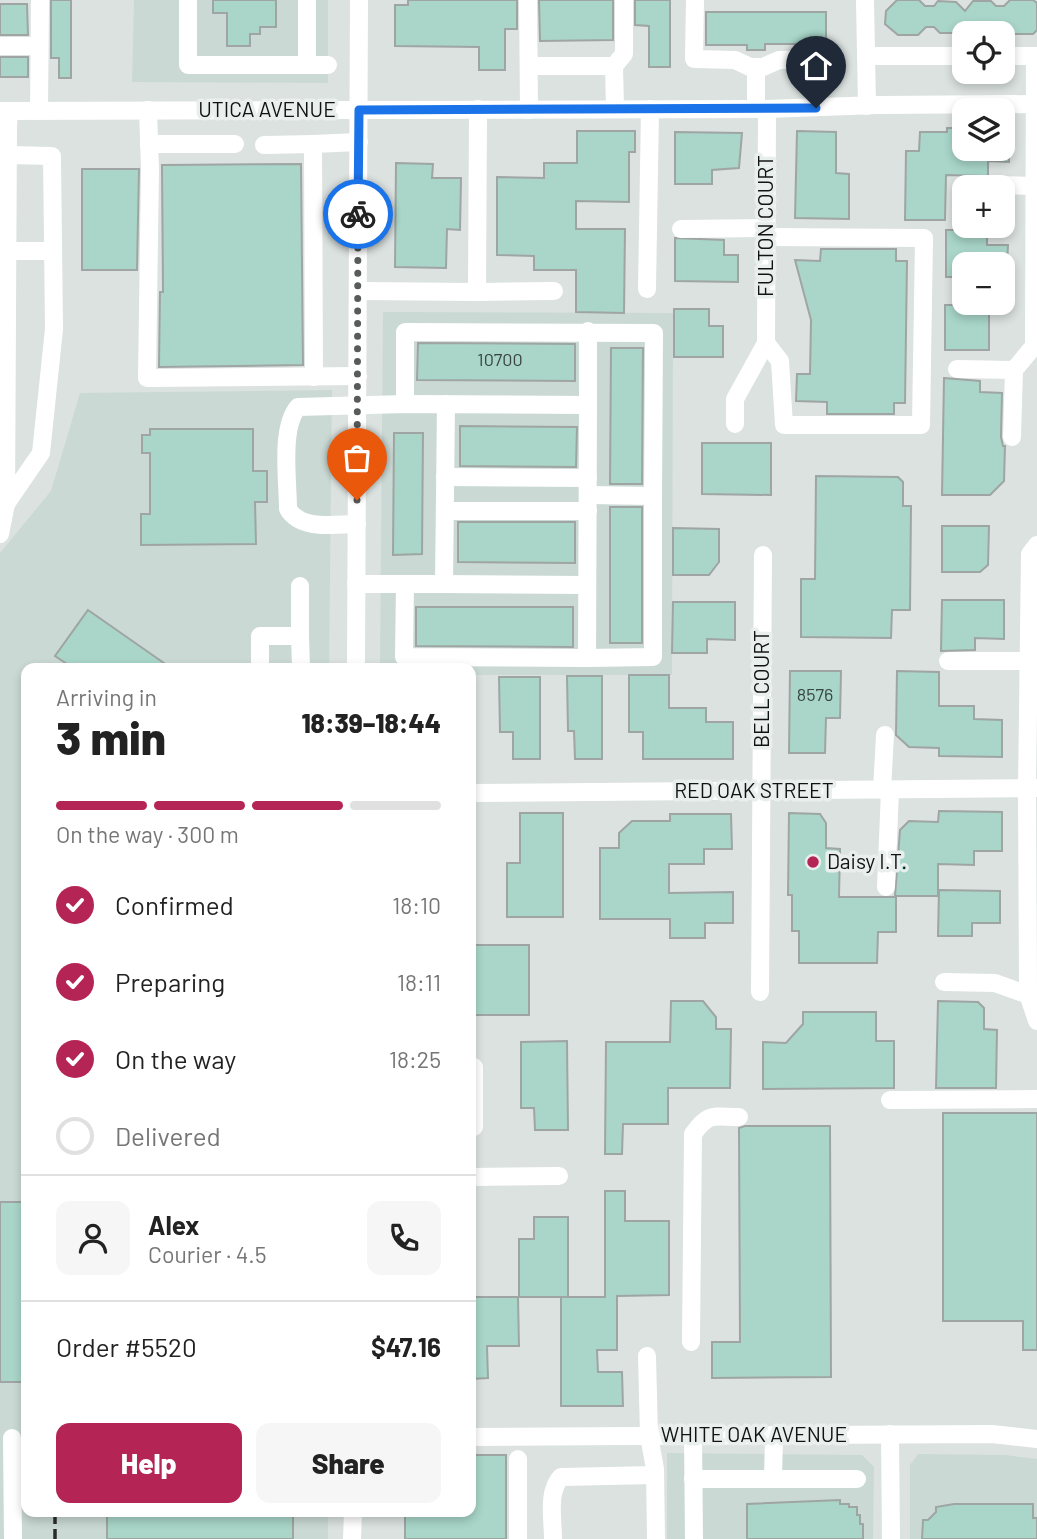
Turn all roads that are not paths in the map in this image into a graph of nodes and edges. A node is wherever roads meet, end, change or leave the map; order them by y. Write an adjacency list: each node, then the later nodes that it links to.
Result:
1 (40, 0): 10 (street)
2 (188, 0): 16 (street)
3 (307, 0): 16 (street)
4 (359, 0): 28 (street)
5 (528, 0): 18 (street)
6 (624, 0): 19 (street)
7 (695, 0): 20 (street)
8 (865, 0): 11 (street)
9 (0, 46): 10 (street)
10 (39, 46): 31 (street)
11 (866, 56): 12 (street); 22 (street)
12 (952, 56)
13 (1015, 56): 14 (street)
14 (1036, 56): 21 (street)
15 (829, 59): 20 (street)
16 (307, 65): 17 (street)
17 (328, 65)
18 (529, 66): 19 (street); 29 (street)
19 (614, 66): 24 (street)
20 (756, 67): 26 (street, FULTON COURT)
21 (1036, 104): 22 (street, UTICA AVENUE); 39 (street)
22 (867, 106): 26 (street, UTICA AVENUE)
23 (478, 109): 28 (street, UTICA AVENUE); 29 (street, UTICA AVENUE); 47 (street)
24 (615, 109): 25 (street, UTICA AVENUE); 29 (street, UTICA AVENUE)
25 (650, 109): 26 (street, UTICA AVENUE); 44 (street)
26 (762, 109): 41 (street, FULTON COURT)
27 (148, 110): 28 (street, UTICA AVENUE); 31 (street, UTICA AVENUE); 33 (street)
28 (359, 110): 32 (street)
29 (529, 110)
30 (4, 111): 31 (street, UTICA AVENUE); 37 (street)
31 (39, 111)
32 (359, 142): 35 (street); 45 (street)
33 (149, 144): 34 (street); 54 (street)
34 (235, 144)
35 (313, 144): 36 (street); 54 (street)
36 (264, 145)
37 (8, 155): 42 (street); 43 (street)
38 (1015, 186): 39 (street)
39 (1036, 186): 50 (street)
40 (681, 229): 41 (street)
41 (766, 233): 49 (street, FULTON COURT); 49 (street)
42 (8, 251): 43 (street); 64 (street)
43 (52, 251): 64 (street)
44 (647, 289)
45 (358, 291): 47 (street); 53 (street)
46 (554, 291): 47 (street)
47 (477, 292)
48 (588, 331): 55 (street); 57 (street); 63 (street)
49 (766, 343): 59 (street)
50 (1036, 348): 52 (street)
51 (957, 369): 52 (street)
52 (1014, 370): 60 (street)
53 (358, 376): 54 (street); 58 (street)
54 (314, 377)
55 (405, 404): 56 (street); 58 (street)
56 (446, 404): 57 (street); 61 (street)
57 (588, 405): 62 (street)
58 (357, 406): 66 (street); 66 (street)
59 (735, 424)
60 (1012, 437)
61 (445, 477): 62 (street); 65 (street)
62 (588, 495): 63 (street); 65 (street); 74 (street)
63 (653, 496): 77 (street)
64 (6, 504): 67 (street)
65 (445, 511): 73 (street)
66 (357, 524): 71 (street)
67 (0, 534)
68 (1034, 550): 70 (street)
69 (763, 555): 86 (street, BELL COURT)
70 (1033, 580): 79 (street)
71 (356, 583): 72 (street); 82 (street)
72 (405, 584): 73 (street); 77 (street)
73 (444, 584): 74 (street)
74 (587, 585): 77 (street)
75 (300, 586): 76 (street)
76 (300, 636): 80 (street); 81 (street)
77 (587, 658)
78 (948, 661): 79 (street)
79 (1028, 661): 84 (street)
80 (260, 663)
81 (301, 663)
82 (356, 663)
83 (885, 735): 85 (street)
84 (1032, 788): 85 (street, RED OAK STREET); 91 (street)
85 (886, 790): 86 (street, RED OAK STREET); 88 (street)
86 (762, 791): 87 (street, RED OAK STREET); 90 (street, BELL COURT)
87 (476, 793)
88 (886, 887)
89 (944, 982): 91 (street)
90 (760, 992)
91 (1033, 996): 92 (street)
92 (1037, 1021)
93 (1037, 1098): 94 (street)
94 (890, 1100)
95 (739, 1117): 98 (street)
96 (559, 1176): 97 (street)
97 (476, 1177)
98 (691, 1342)
99 (647, 1356): 102 (street)
100 (890, 1434): 101 (street, WHITE OAK AVENUE); 106 (street, WHITE OAK AVENUE); 119 (street)
101 (774, 1435): 103 (street, WHITE OAK AVENUE); 110 (street)
102 (649, 1436): 103 (street, WHITE OAK AVENUE); 104 (street, WHITE OAK AVENUE); 108 (street)
103 (692, 1436): 109 (street)
104 (476, 1437)
105 (13, 1438): 113 (street)
106 (1037, 1439)
107 (518, 1459): 115 (street)
108 (655, 1475): 116 (street); 117 (street)
109 (693, 1479): 110 (street); 118 (street)
110 (773, 1479): 111 (street)
111 (857, 1479)
112 (353, 1517): 114 (street)
113 (13, 1539)
114 (352, 1539)
115 (518, 1539)
116 (553, 1539)
117 (656, 1539)
118 (694, 1539)
119 (891, 1539)

